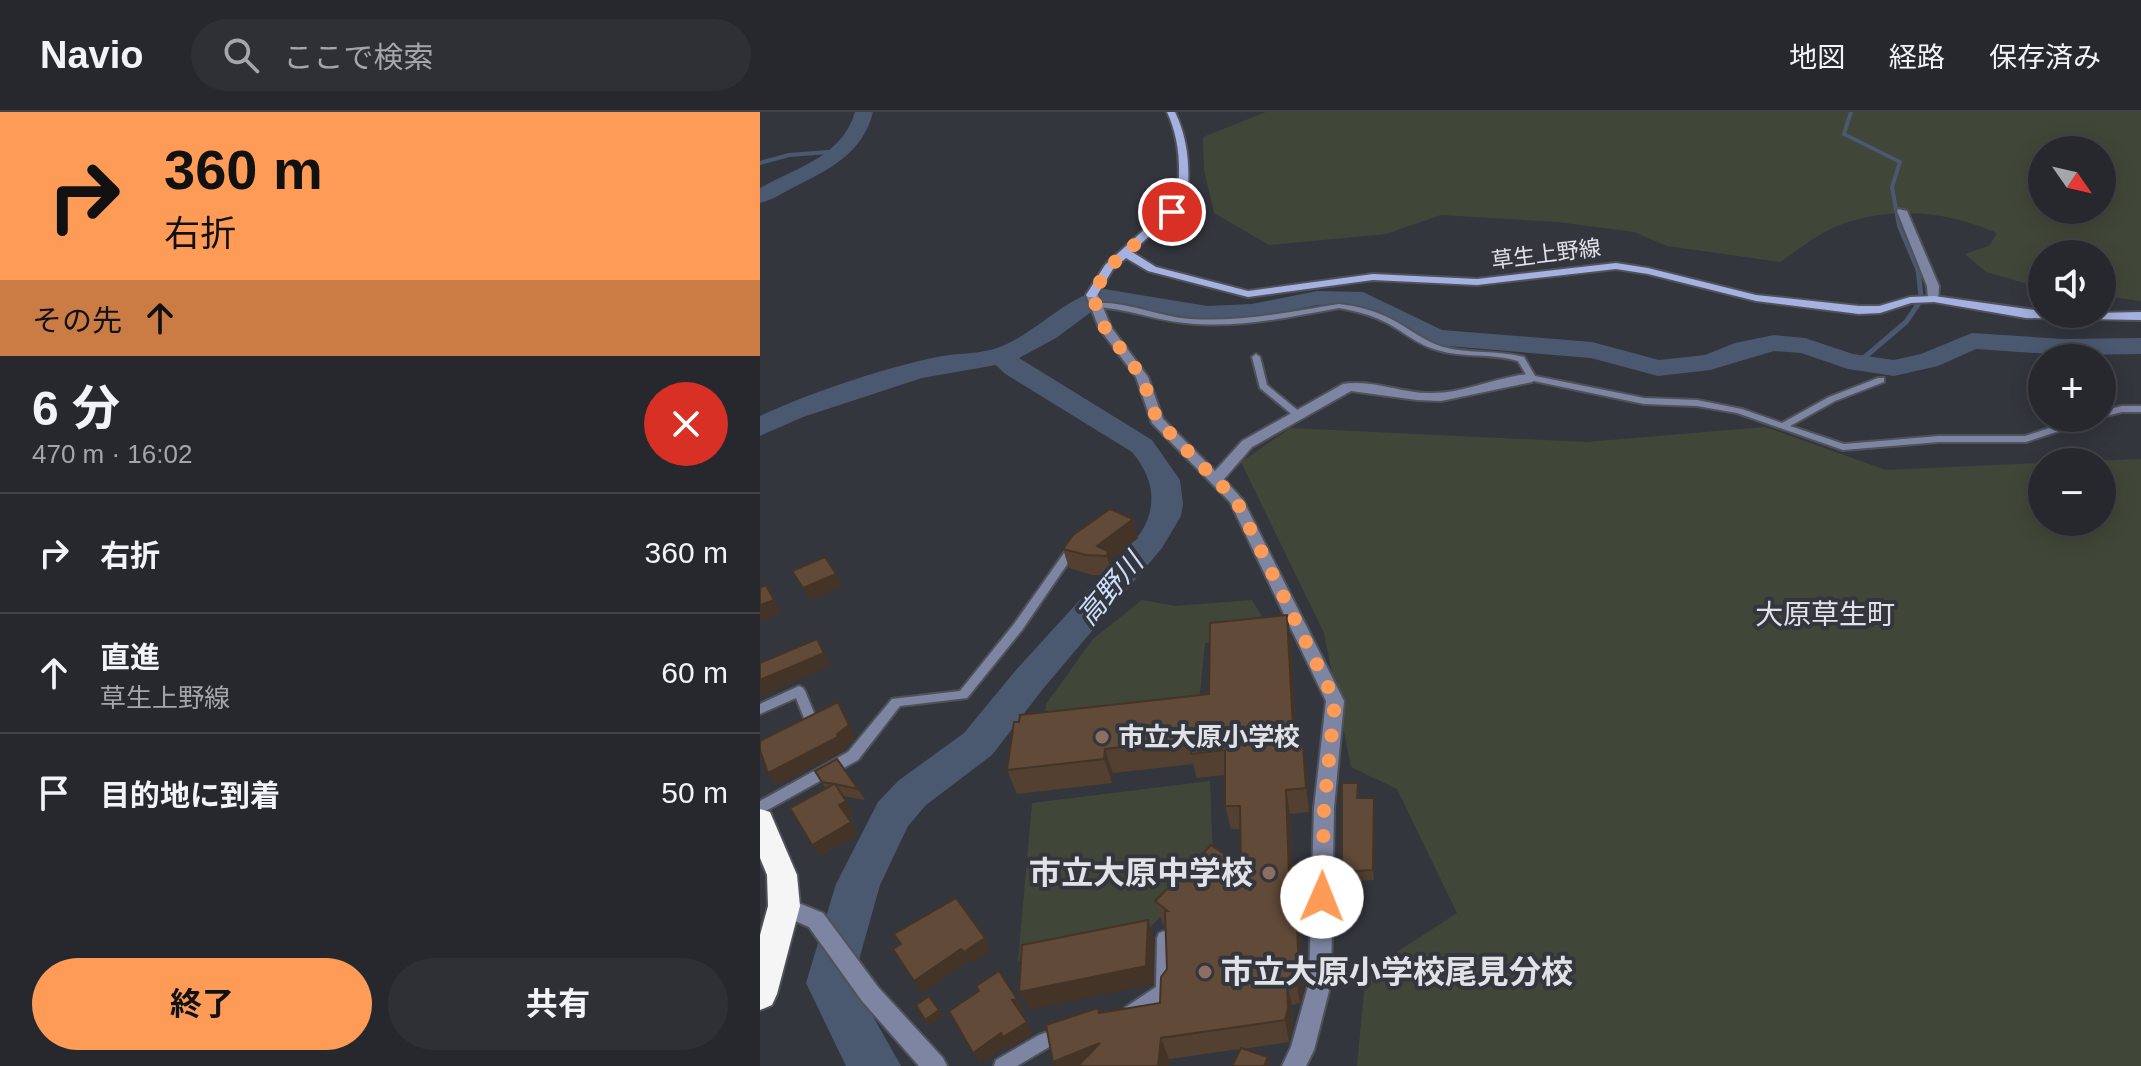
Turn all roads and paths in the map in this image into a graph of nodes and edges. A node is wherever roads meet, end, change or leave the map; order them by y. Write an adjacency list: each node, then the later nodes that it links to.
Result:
1 (1171, 112): 3 (main road)
2 (1902, 211): 4 (street)
3 (1126, 253): 4 (main road, 草生上野線); 5 (main road)
4 (1934, 299): 6 (main road, 草生上野線)
5 (1093, 300): 8 (lane); 15 (street)
6 (2141, 316)
7 (1256, 357): 12 (lane)
8 (1532, 378): 12 (street); 13 (lane)
9 (1881, 380): 13 (lane)
10 (2141, 409): 11 (lane)
11 (2116, 410)
12 (1298, 415): 15 (street)
13 (1783, 426): 14 (lane)
14 (2047, 432)
15 (1217, 478): 28 (street)
16 (1082, 537): 19 (lane)
17 (760, 709): 18 (lane)
18 (799, 731)
19 (760, 808)
20 (760, 821): 21 (highway)
21 (784, 906): 23 (highway); 26 (street)
22 (1164, 938): 24 (lane)
23 (760, 994)
24 (1118, 1017)
25 (1074, 1031): 27 (lane)
26 (935, 1066)
27 (1002, 1066)
28 (1294, 1066)

